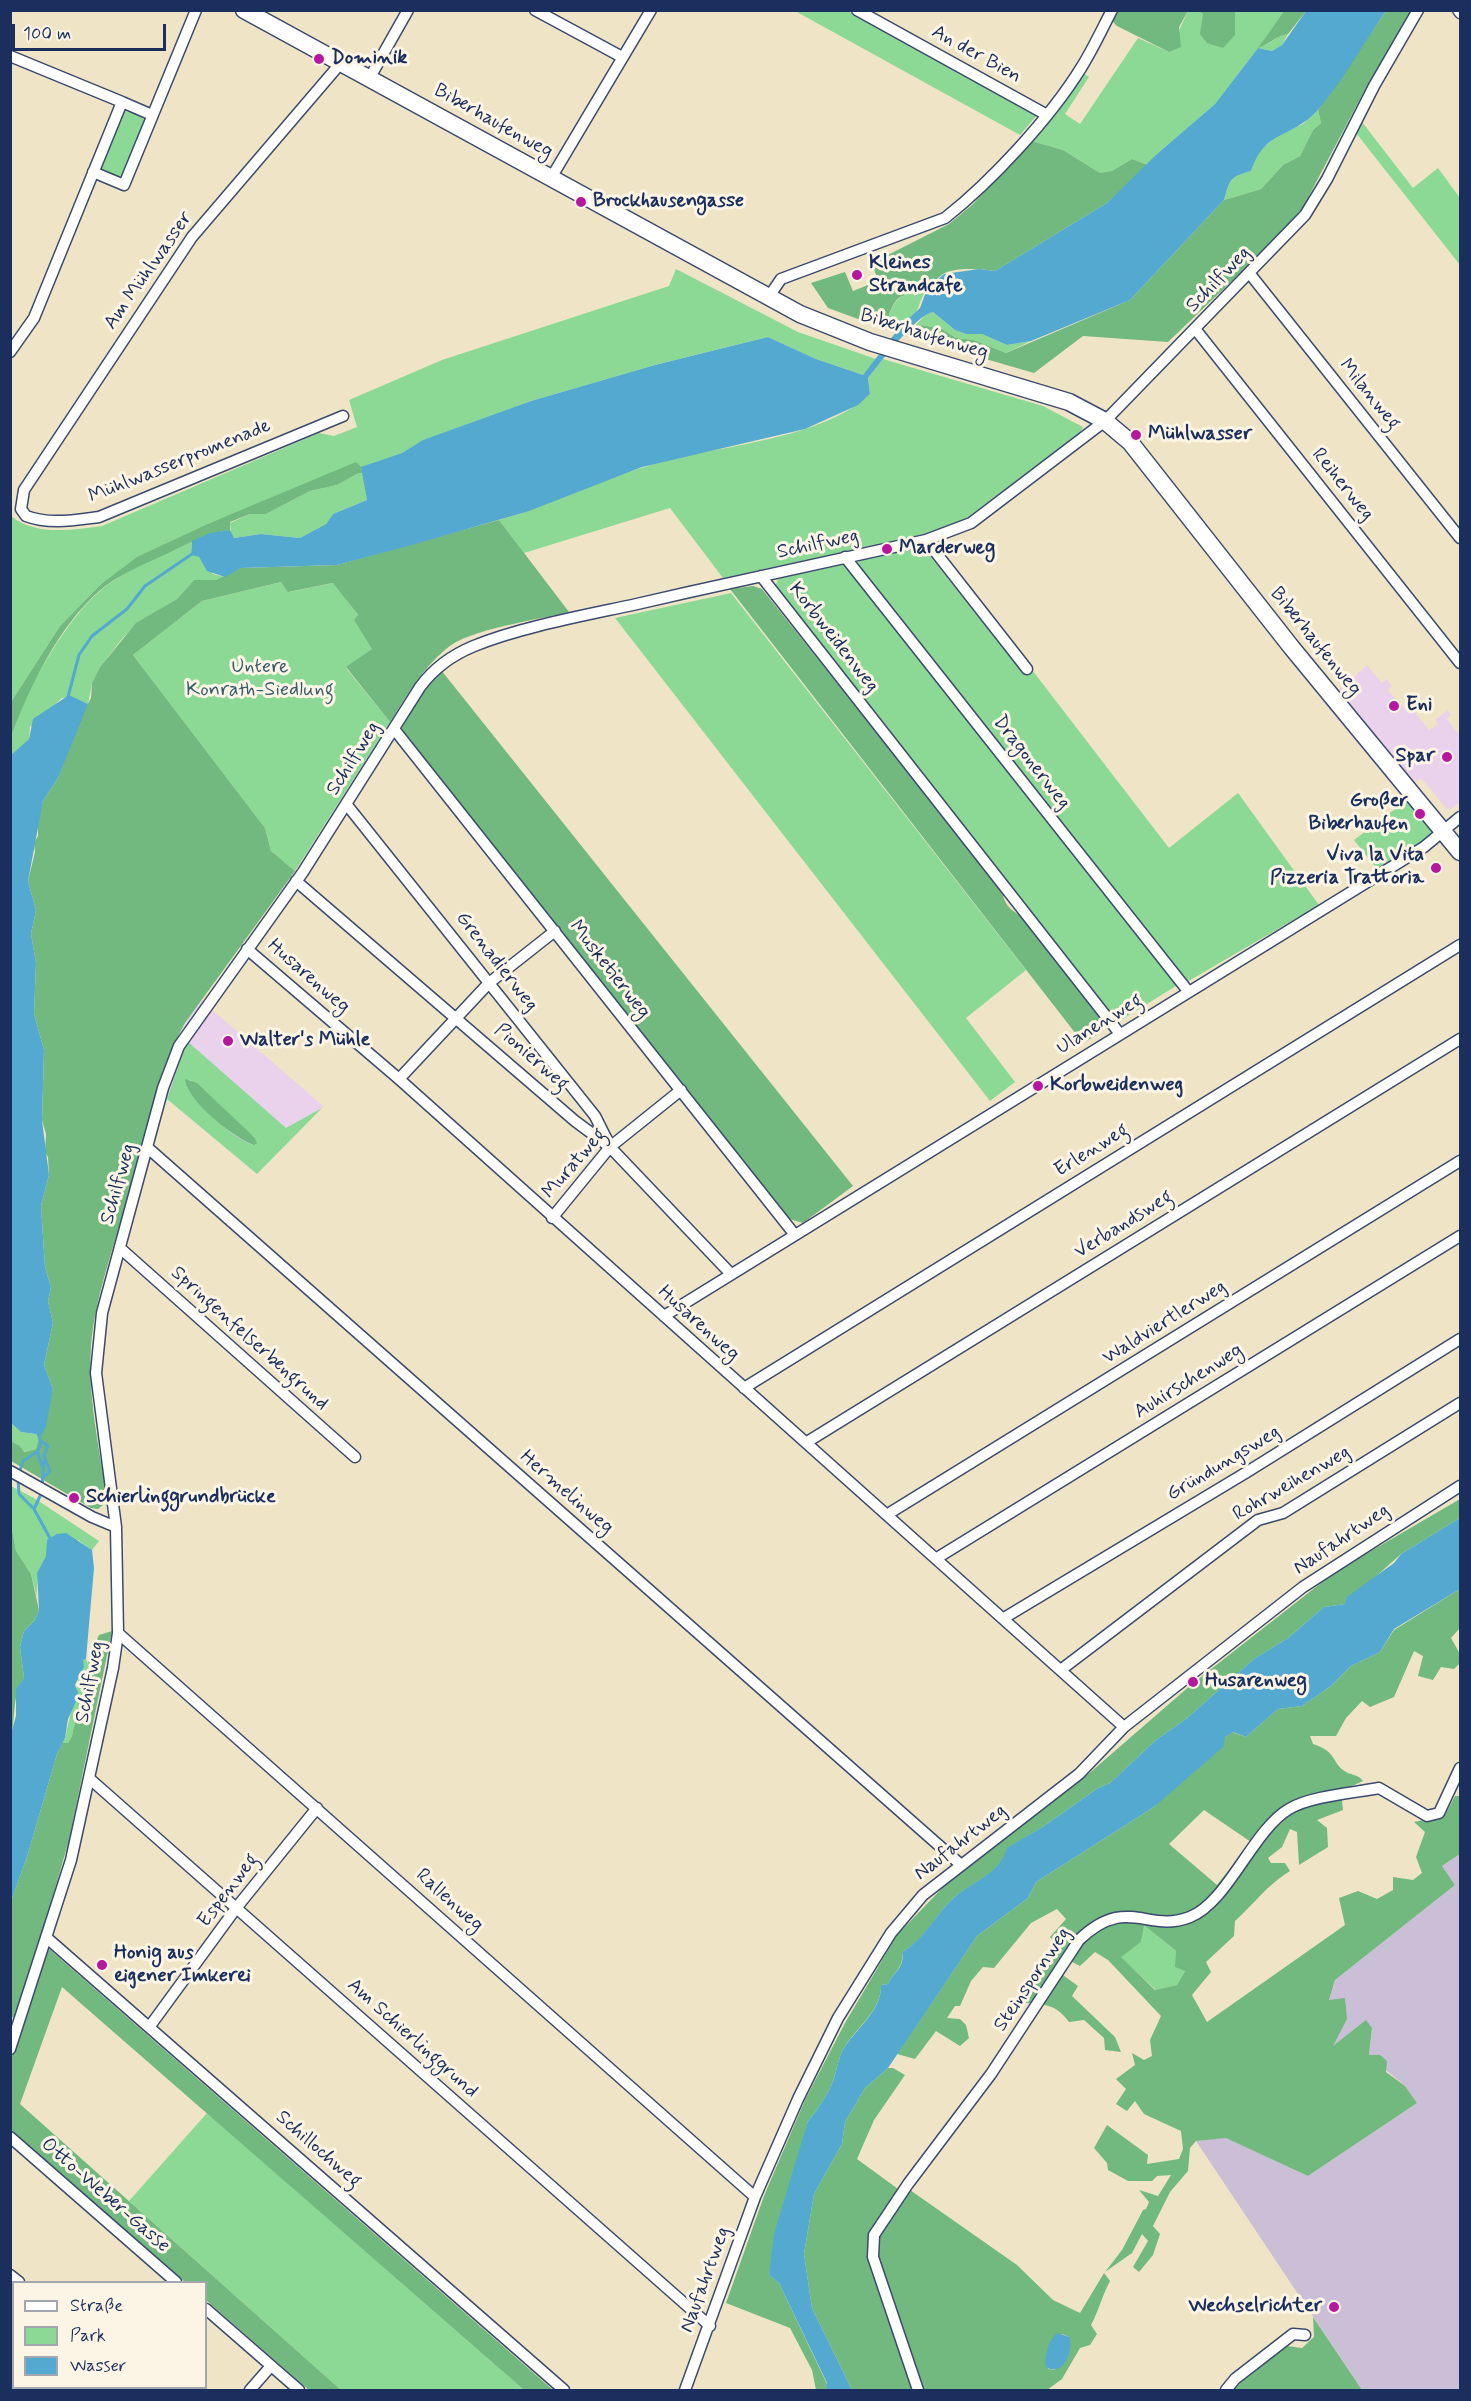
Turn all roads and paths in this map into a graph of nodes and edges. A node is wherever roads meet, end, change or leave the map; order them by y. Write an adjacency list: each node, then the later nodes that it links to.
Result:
1 (196, 10): 14 (street)
2 (244, 10): 11 (main road, Biberhaufenweg)
3 (408, 10): 12 (street)
4 (535, 10): 10 (street)
5 (651, 10): 10 (street)
6 (857, 10): 15 (street, An der Bien)
7 (1112, 10): 15 (street)
8 (1418, 10): 18 (street, Schilfweg)
9 (10, 56): 13 (street)
10 (622, 57): 17 (street)
11 (340, 64): 12 (main road, Biberhaufenweg); 24 (street, Am Mühlwasser)
12 (369, 79): 17 (main road, Biberhaufenweg)
13 (122, 102): 14 (street); 16 (street)
14 (152, 115): 16 (street)
15 (1047, 115): 19 (street)
16 (93, 172): 21 (street)
17 (551, 178): 19 (main road, Biberhaufenweg)
18 (1250, 274): 20 (street, Schilfweg); 25 (street, Milanweg)
19 (768, 298): 23 (main road, Biberhaufenweg)
20 (1196, 330): 23 (street, Schilfweg); 29 (street, Reiherweg)
21 (10, 352)
22 (343, 416): 24 (street, Mühlwasserpromenade)
23 (1105, 421): 26 (street, Schilfweg); 34 (main road, Biberhaufenweg)
24 (26, 516)
25 (1461, 538)
26 (926, 540): 27 (street, Schilfweg); 30 (street)
27 (845, 557): 28 (street, Schilfweg); 41 (street, Dragonerweg)
28 (761, 576): 31 (street, Schilfweg); 43 (street, Korbweidenweg)
29 (1461, 663)
30 (1027, 669)
31 (394, 729): 32 (street, Schilfweg); 37 (street, Musketierweg)
32 (347, 805): 36 (street, Schilfweg); 40 (street, Grenadierweg)
33 (1461, 817): 34 (street, Ulanenweg)
34 (1444, 830): 35 (main road, Biberhaufenweg); 41 (street, Ulanenweg)
35 (1461, 852)
36 (296, 881): 39 (street, Schilfweg); 42 (street, Pionierweg)
37 (555, 931): 40 (street); 46 (street, Musketierweg)
38 (1461, 945): 57 (street, Erlenweg)
39 (247, 949): 45 (street, Husarenweg); 48 (street, Schilfweg)
40 (489, 983): 42 (street); 47 (street, Grenadierweg)
41 (1188, 991): 43 (street, Ulanenweg)
42 (455, 1016): 45 (street); 47 (street, Pionierweg)
43 (1120, 1034): 51 (street, Ulanenweg)
44 (1461, 1039): 59 (street, Verbandsweg)
45 (399, 1079): 50 (street, Husarenweg)
46 (681, 1090): 47 (street, Muratweg); 51 (street, Musketierweg)
47 (610, 1147): 50 (street, Muratweg); 54 (street, Pionierweg)
48 (148, 1148): 53 (street, Schilfweg); 73 (street, Hermelinweg)
49 (1461, 1161): 63 (street, Waldviertlerweg)
50 (552, 1218): 55 (street, Husarenweg)
51 (795, 1235): 54 (street, Ulanenweg)
52 (1461, 1236): 65 (street, Auhirschenweg)
53 (120, 1248): 60 (street, Springenfelserbengrund); 64 (street, Schilfweg)
54 (730, 1274): 55 (street, Ulanenweg)
55 (664, 1316): 57 (street, Husarenweg)
56 (1461, 1339): 66 (street, Gründungsweg)
57 (744, 1388): 59 (street, Husarenweg)
58 (1461, 1403): 68 (street, Rohrweihenweg)
59 (807, 1442): 63 (street, Husarenweg)
60 (355, 1456)
61 (10, 1471): 64 (street)
62 (1461, 1486): 69 (street, Naufahrtweg)
63 (888, 1514): 65 (street, Husarenweg)
64 (116, 1527): 67 (street, Schilfweg)
65 (937, 1558): 66 (street, Husarenweg)
66 (1004, 1618): 68 (street, Husarenweg)
67 (118, 1633): 71 (street, Schilfweg); 72 (street, Rallenweg)
68 (1062, 1669): 69 (street, Husarenweg)
69 (1124, 1727): 73 (street, Naufahrtweg)
70 (1461, 1768): 89 (street, Steinspornweg)
71 (90, 1779): 74 (street, Am Schierlinggrund); 75 (street, Schilfweg)
72 (317, 1808): 74 (street, Espenweg); 79 (street, Rallenweg)
73 (960, 1864): 79 (street, Naufahrtweg)
74 (237, 1907): 76 (street, Espenweg); 82 (street, Am Schierlinggrund)
75 (47, 1938): 76 (street, Schillochweg); 77 (street, Schilfweg)
76 (150, 2026): 87 (street, Schillochweg)
77 (10, 2049)
78 (10, 2137): 80 (street, Otto-Weber-Gasse)
79 (755, 2197): 82 (street, Naufahrtweg)
80 (174, 2281)
81 (207, 2309): 84 (street)
82 (710, 2326): 88 (street, Naufahrtweg)
83 (1305, 2335): 90 (street)
84 (271, 2366): 85 (street); 86 (street)
85 (250, 2391)
86 (299, 2391)
87 (564, 2391)
88 (685, 2391)
89 (918, 2391)
90 (1226, 2391)

